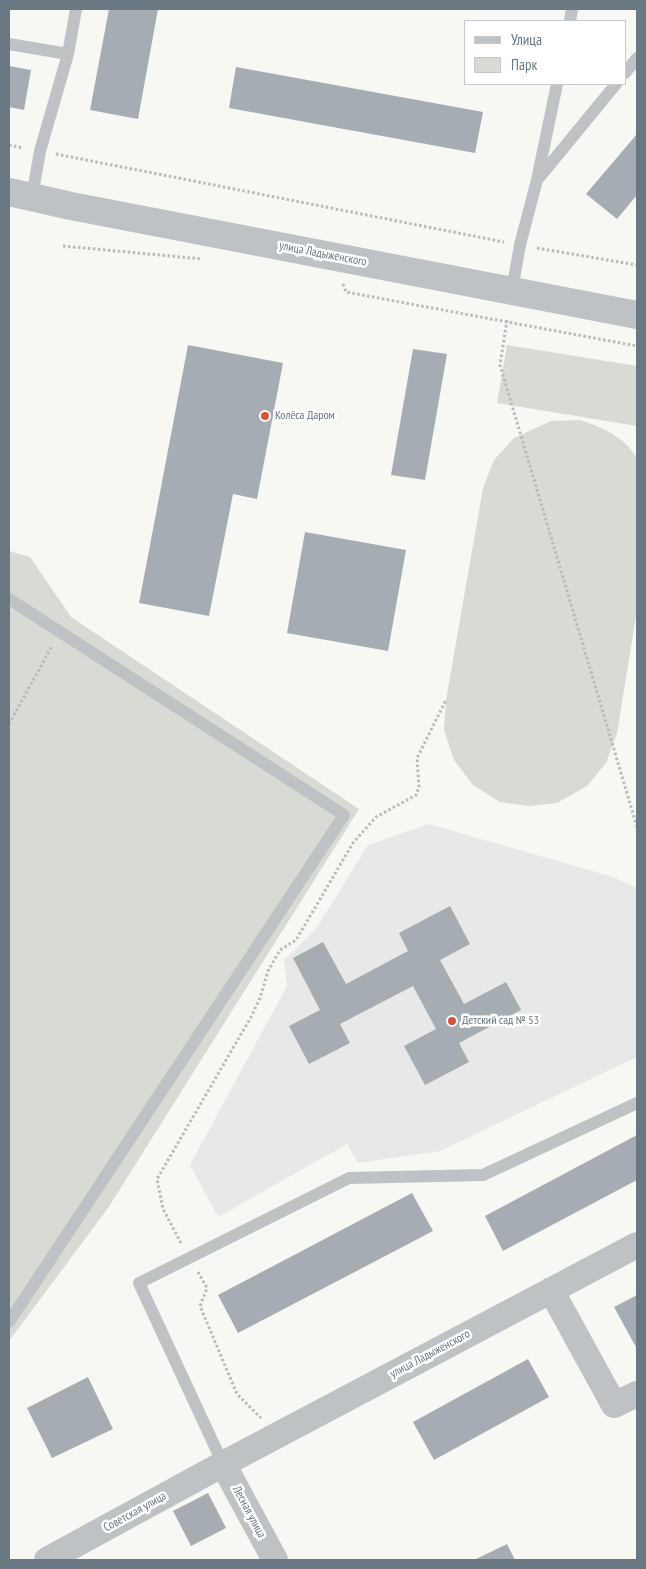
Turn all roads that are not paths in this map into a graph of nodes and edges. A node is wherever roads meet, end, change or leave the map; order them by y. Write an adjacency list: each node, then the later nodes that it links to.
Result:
1 (76, 9): 3 (lane)
2 (9, 44): 3 (lane)
3 (68, 54): 9 (lane)
4 (637, 58): 5 (lane)
5 (626, 72)
6 (557, 85): 8 (lane)
7 (615, 85): 8 (lane)
8 (537, 180): 10 (lane)
9 (20, 195): 10 (street, улица Ладыженского)
10 (512, 290): 11 (street, улица Ладыженского)
11 (637, 315)
12 (9, 599): 16 (lane)
13 (637, 1102): 18 (lane)
14 (637, 1245): 15 (street, улица Ладыженского)
15 (551, 1290): 17 (street); 18 (street, улица Ладыженского)
16 (9, 1322)
17 (637, 1394)
18 (223, 1464): 19 (street, Советская улица); 20 (street, Лесная улица)
19 (46, 1560)
20 (275, 1560)

